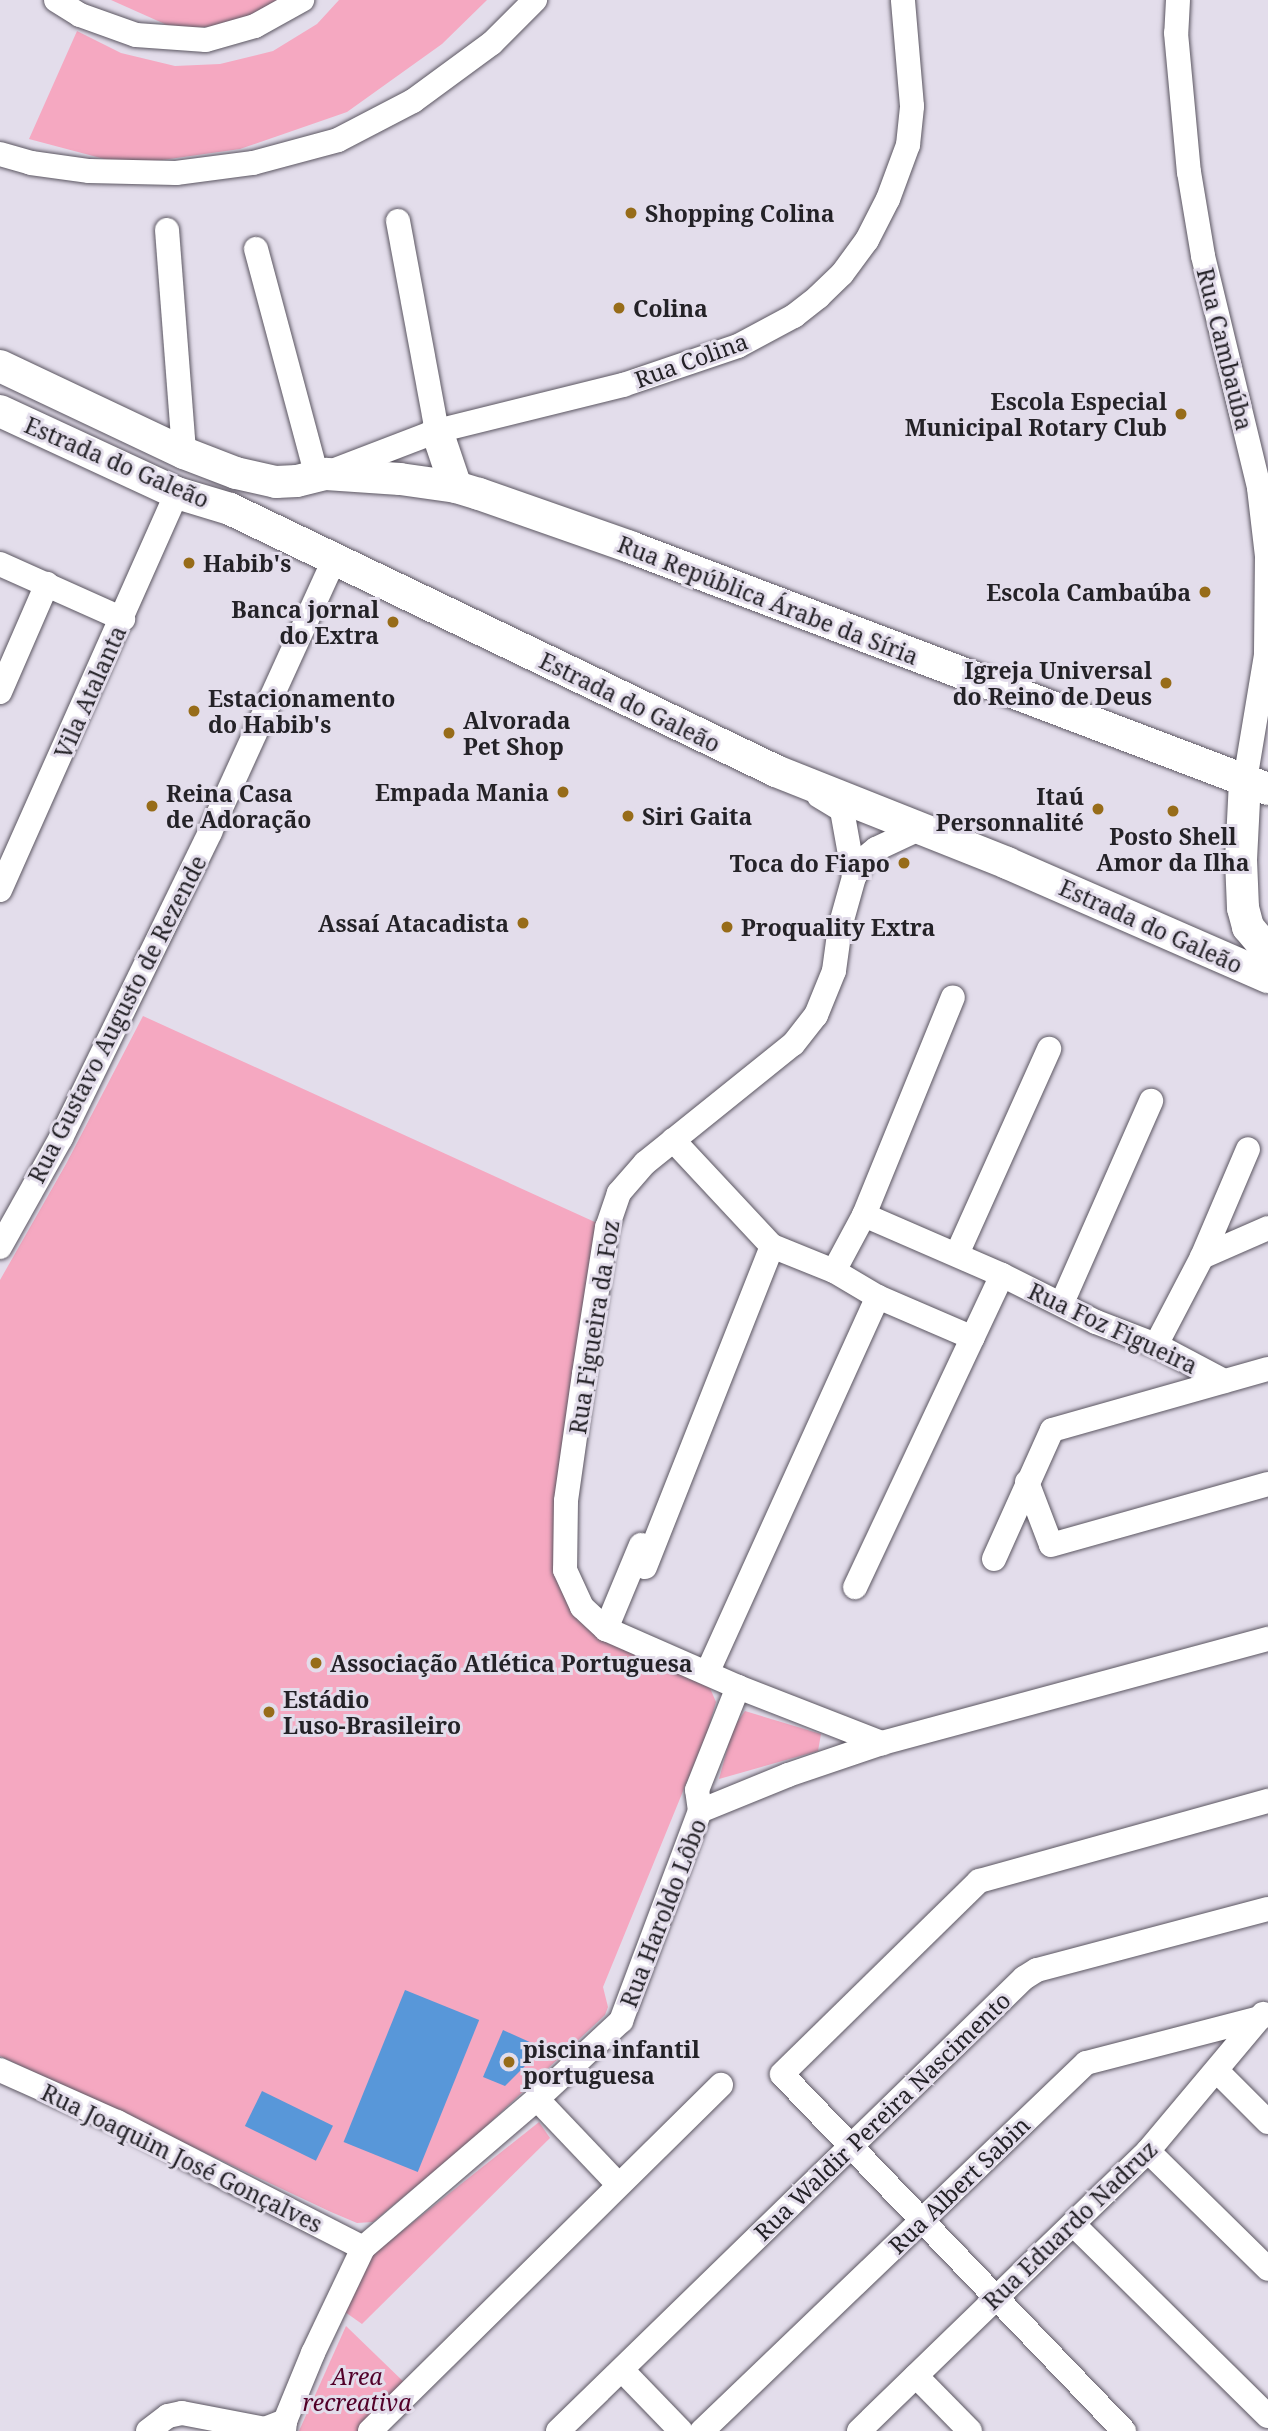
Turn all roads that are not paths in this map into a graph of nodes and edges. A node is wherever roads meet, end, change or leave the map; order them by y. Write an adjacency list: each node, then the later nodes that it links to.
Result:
1 (56, 0): 2 (street)
2 (302, 0)
3 (535, 0): 6 (street)
4 (902, 0): 12 (street, Rua Colina)
5 (1178, 0): 23 (street, Rua Cambaúba)
6 (0, 154)
7 (398, 220): 12 (street)
8 (167, 230): 13 (street)
9 (256, 249): 14 (street)
10 (0, 366): 13 (main road, Estrada do Galeão)
11 (0, 411): 16 (main road, Estrada do Galeão)
12 (437, 431): 14 (street, Rua Colina); 15 (main road)
13 (184, 453): 14 (main road, Estrada do Galeão)
14 (313, 477): 15 (main road, Rua República Árabe da Síria)
15 (456, 487): 23 (main road, Rua República Árabe da Síria)
16 (177, 492): 17 (main road, Estrada do Galeão); 20 (street, Vila Atalanta)
17 (334, 560): 22 (main road, Estrada do Galeão); 40 (street, Rua Gustavo Augusto de Rezende)
18 (0, 564): 19 (street)
19 (47, 584): 20 (street); 21 (street)
20 (123, 619): 26 (street, Vila Atalanta)
21 (0, 692)
22 (776, 771): 24 (main road, Estrada do Galeão); 27 (street, Rua Figueira da Foz)
23 (1256, 785): 28 (main road)
24 (919, 829): 27 (street, Rua Figueira da Foz); 31 (main road, Estrada do Galeão)
25 (1268, 831): 28 (main road)
26 (8, 853): 29 (street, Vila Atalanta)
27 (855, 877): 35 (street, Rua Figueira da Foz)
28 (1242, 884): 30 (main road)
29 (0, 890)
30 (1268, 951)
31 (1268, 977)
32 (953, 997): 37 (street)
33 (1049, 1049): 41 (street)
34 (1151, 1101): 46 (street)
35 (680, 1148): 39 (street); 57 (street, Rua Figueira da Foz)
36 (1248, 1149): 42 (street)
37 (864, 1214): 41 (street, Rua Foz Figueira); 43 (street)
38 (1268, 1228): 42 (street)
39 (772, 1246): 43 (street); 55 (street)
40 (0, 1247)
41 (957, 1254): 44 (street, Rua Foz Figueira)
42 (1202, 1257): 48 (street)
43 (834, 1271): 45 (street)
44 (1002, 1275): 46 (street, Rua Foz Figueira); 47 (street)
45 (878, 1297): 47 (street); 59 (street)
46 (1062, 1303): 48 (street, Rua Foz Figueira)
47 (973, 1338): 56 (street)
48 (1156, 1345): 50 (street, Rua Foz Figueira)
49 (1268, 1368): 50 (street)
50 (1224, 1381): 51 (street)
51 (1027, 1482): 52 (street); 54 (street)
52 (1268, 1484)
53 (652, 1519): 57 (street)
54 (993, 1559)
55 (645, 1567)
56 (855, 1587)
57 (606, 1629): 59 (street, Rua Figueira da Foz)
58 (1268, 1639): 61 (street, Rua Haroldo Lôbo)
59 (708, 1671): 60 (street, Rua Figueira da Foz)
60 (738, 1687): 61 (street, Rua Figueira da Foz); 63 (street)
61 (882, 1743): 63 (street, Rua Haroldo Lôbo)
62 (1268, 1801): 71 (street)
63 (700, 1811): 69 (street, Rua Haroldo Lôbo)
64 (1268, 1909): 71 (street, Rua Waldir Pereira Nascimento)
65 (1264, 2013): 67 (street, Rua Eduardo Nadruz); 74 (street, Rua Albert Sabin)
66 (0, 2070): 76 (street, Rua Joaquim José Gonçalves)
67 (1217, 2071): 70 (street); 72 (street, Rua Eduardo Nadruz)
68 (720, 2085): 73 (street)
69 (537, 2099): 73 (street); 76 (street, Rua Haroldo Lôbo)
70 (1268, 2122)
71 (850, 2147): 74 (street); 79 (street, Rua Waldir Pereira Nascimento)
72 (1148, 2151): 75 (street, Rua Eduardo Nadruz); 77 (street)
73 (618, 2184): 85 (street)
74 (922, 2221): 78 (street); 88 (street, Rua Albert Sabin)
75 (1074, 2225): 78 (street, Rua Eduardo Nadruz); 81 (street)
76 (363, 2248): 82 (street, Rua Haroldo Lôbo)
77 (1268, 2269)
78 (996, 2298): 80 (street, Rua Eduardo Nadruz); 91 (street)
79 (622, 2370): 86 (street, Rua Waldir Pereira Nascimento); 87 (street)
80 (916, 2376): 89 (street, Rua Eduardo Nadruz); 90 (street)
81 (1268, 2416)
82 (284, 2426): 83 (street)
83 (246, 2429): 84 (street)
84 (148, 2431)
85 (370, 2431)
86 (558, 2431)
87 (681, 2431)
88 (702, 2431)
89 (859, 2431)
90 (970, 2431)
91 (1124, 2431)

